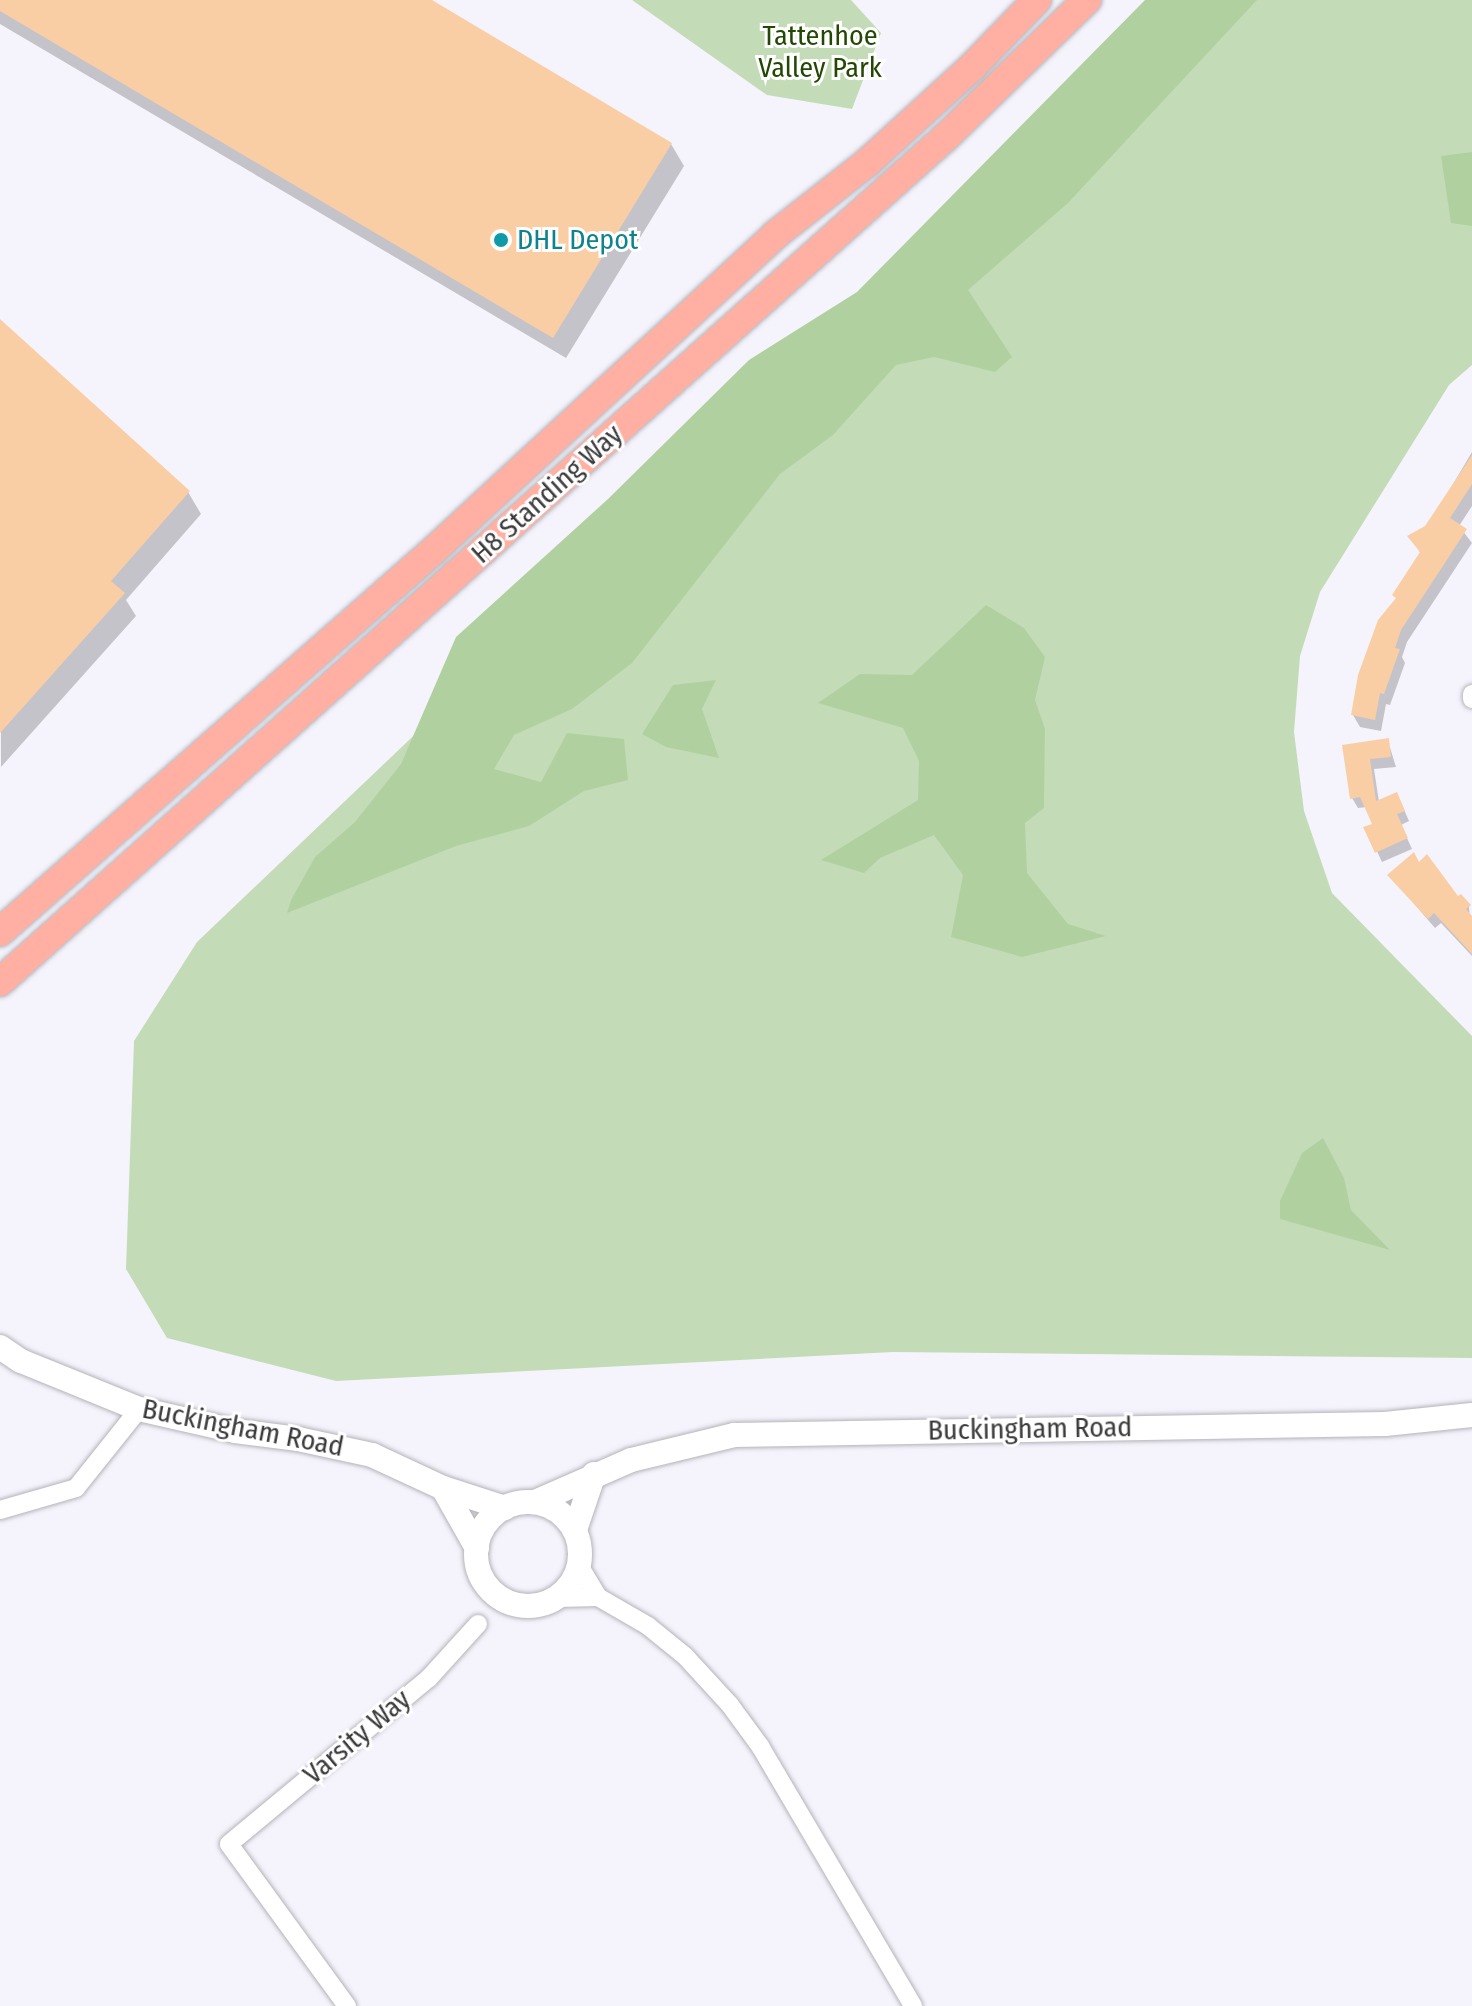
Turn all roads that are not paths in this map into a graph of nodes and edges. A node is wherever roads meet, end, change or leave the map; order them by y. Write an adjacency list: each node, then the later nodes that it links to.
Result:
1 (1037, 0): 3 (highway, H8 Standing Way)
2 (1087, 0): 4 (highway, H8 Standing Way)
3 (0, 932)
4 (0, 982)
5 (0, 1347): 6 (main road, Buckingham Road)
6 (139, 1409): 9 (main road, Buckingham Road); 12 (street)
7 (1472, 1415): 8 (main road, Buckingham Road)
8 (594, 1474): 10 (main road, Buckingham Road); 13 (main road)
9 (443, 1488): 11 (main road, Buckingham Road); 14 (main road)
10 (535, 1502): 11 (main road); 13 (main road)
11 (505, 1508): 14 (main road)
12 (0, 1510)
13 (575, 1530): 15 (main road)
14 (477, 1548): 17 (main road)
15 (580, 1567): 16 (street); 17 (main road)
16 (598, 1597): 17 (street); 20 (street)
17 (558, 1598)
18 (478, 1624): 19 (street, Varsity Way)
19 (347, 2006)
20 (913, 2006)

